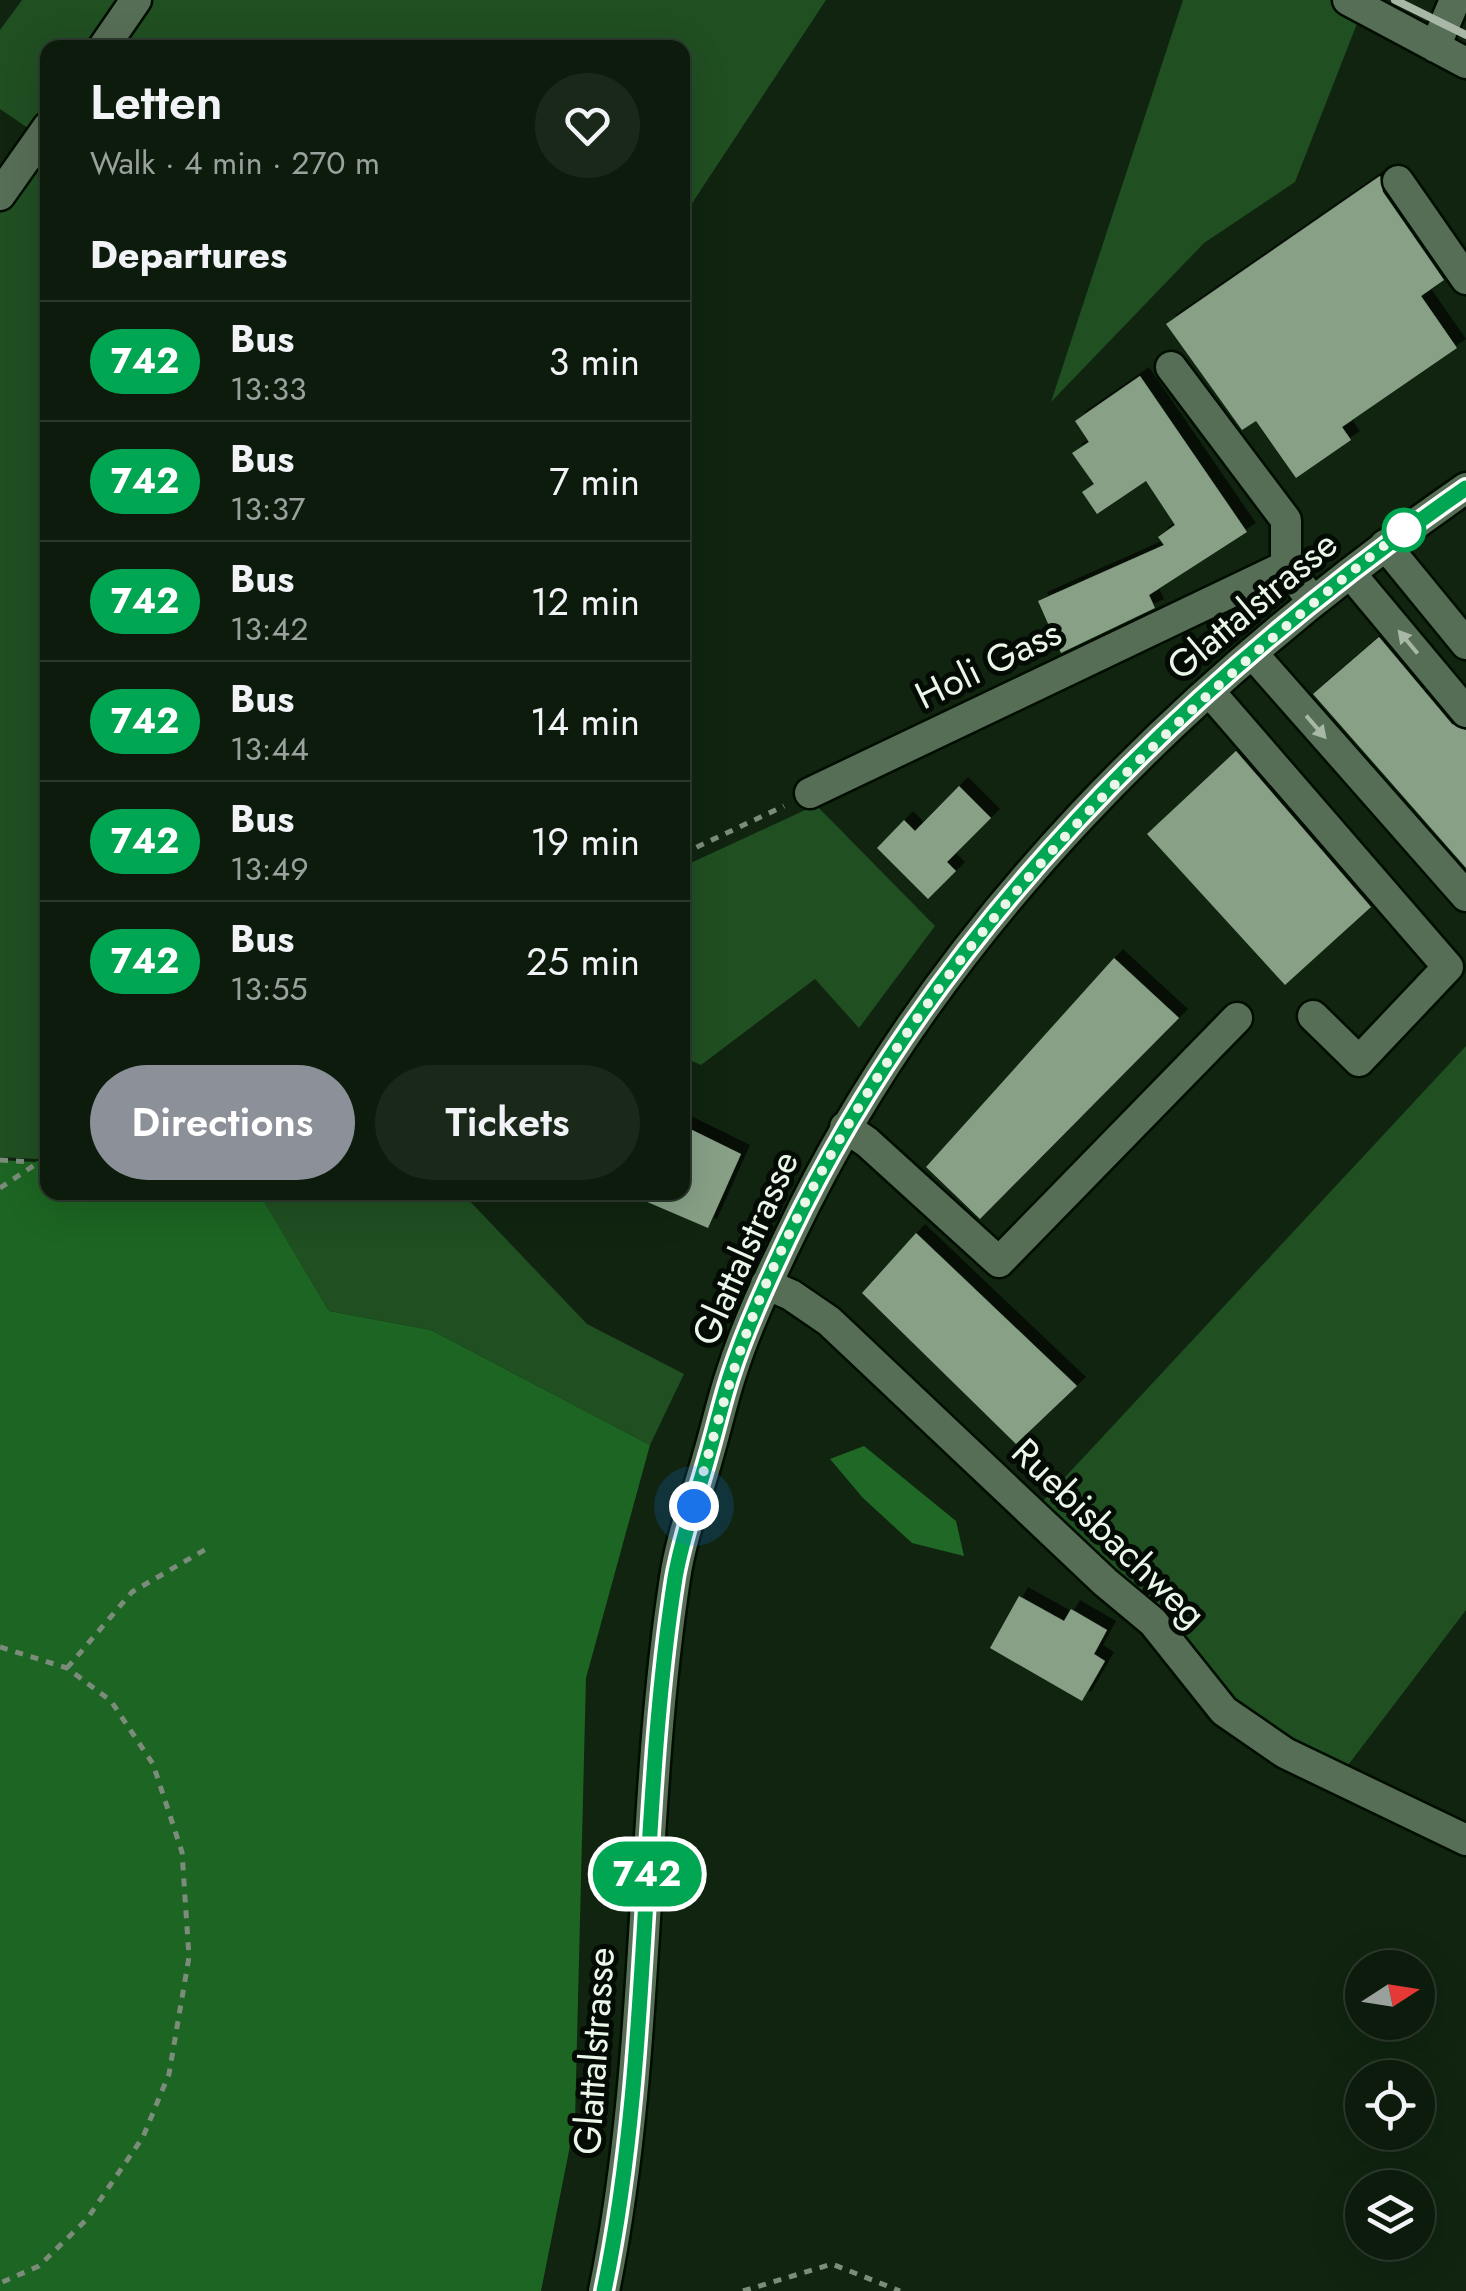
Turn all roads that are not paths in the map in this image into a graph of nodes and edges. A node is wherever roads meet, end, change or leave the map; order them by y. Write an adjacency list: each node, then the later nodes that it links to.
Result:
1 (136, 0): 4 (street)
2 (1348, 0): 5 (street)
3 (1456, 0): 5 (street)
4 (108, 40)
5 (1435, 46): 6 (street)
6 (1466, 63)
7 (40, 138): 9 (street)
8 (1398, 182): 10 (street)
9 (0, 196)
10 (1466, 278)
11 (1171, 367): 14 (street)
12 (1466, 488): 13 (street, Glattalstrasse)
13 (1385, 545): 15 (street, Glattalstrasse); 17 (street)
14 (1286, 566): 16 (street); 21 (street, Holi Gass)
15 (1350, 573): 16 (street, Glattalstrasse); 20 (street, one-way to 15)
16 (1313, 602): 18 (street, Glattalstrasse)
17 (1466, 644)
18 (1252, 653): 19 (street, Glattalstrasse); 22 (street, one-way to 22)
19 (1209, 692): 23 (street); 25 (street, Glattalstrasse)
20 (1466, 712)
21 (810, 793)
22 (1466, 896)
23 (1313, 1016)
24 (1236, 1018): 25 (street)
25 (845, 1127): 26 (street, Glattalstrasse)
26 (766, 1284): 27 (street, Ruebisbachweg); 28 (street, Glattalstrasse)
27 (1466, 1840)
28 (604, 2291)

